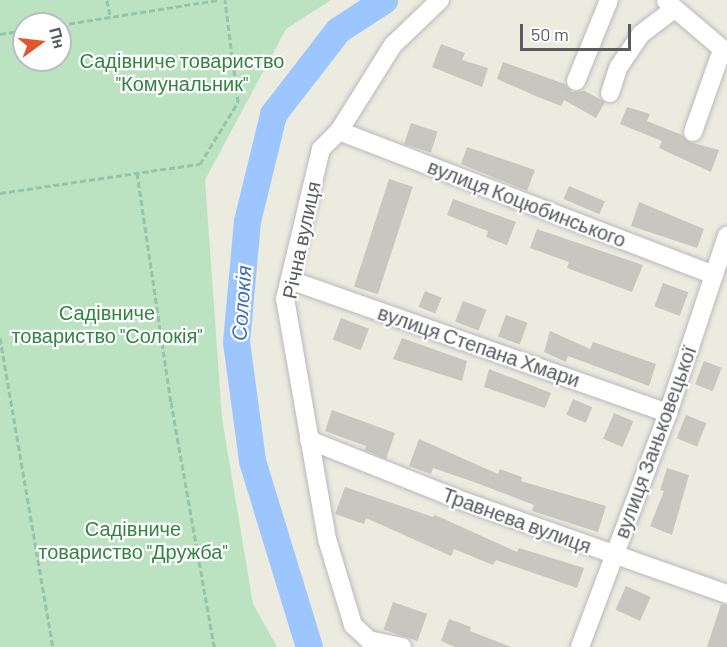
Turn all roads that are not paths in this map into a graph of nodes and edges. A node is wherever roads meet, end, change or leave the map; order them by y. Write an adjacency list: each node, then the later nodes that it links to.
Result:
1 (440, 0): 7 (street, Річна вулиця)
2 (609, 0): 5 (street)
3 (669, 4): 4 (street); 6 (street)
4 (725, 51): 8 (street)
5 (576, 81)
6 (610, 93)
7 (339, 131): 10 (street, вулиця Коцюбинського); 11 (street, Річна вулиця)
8 (693, 132)
9 (727, 236): 10 (street, вулиця Заньковецької)
10 (714, 275): 12 (street, вулиця Заньковецької)
11 (290, 280): 12 (street, вулиця Степана Хмари); 13 (street, Річна вулиця)
12 (668, 413): 14 (street, вулиця Заньковецької)
13 (309, 440): 14 (street, Травнева вулиця); 16 (street, Річна вулиця)
14 (614, 556): 15 (street, Травнева вулиця); 17 (street, вулиця Заньковецької)
15 (727, 594)
16 (402, 647)
17 (580, 647)

